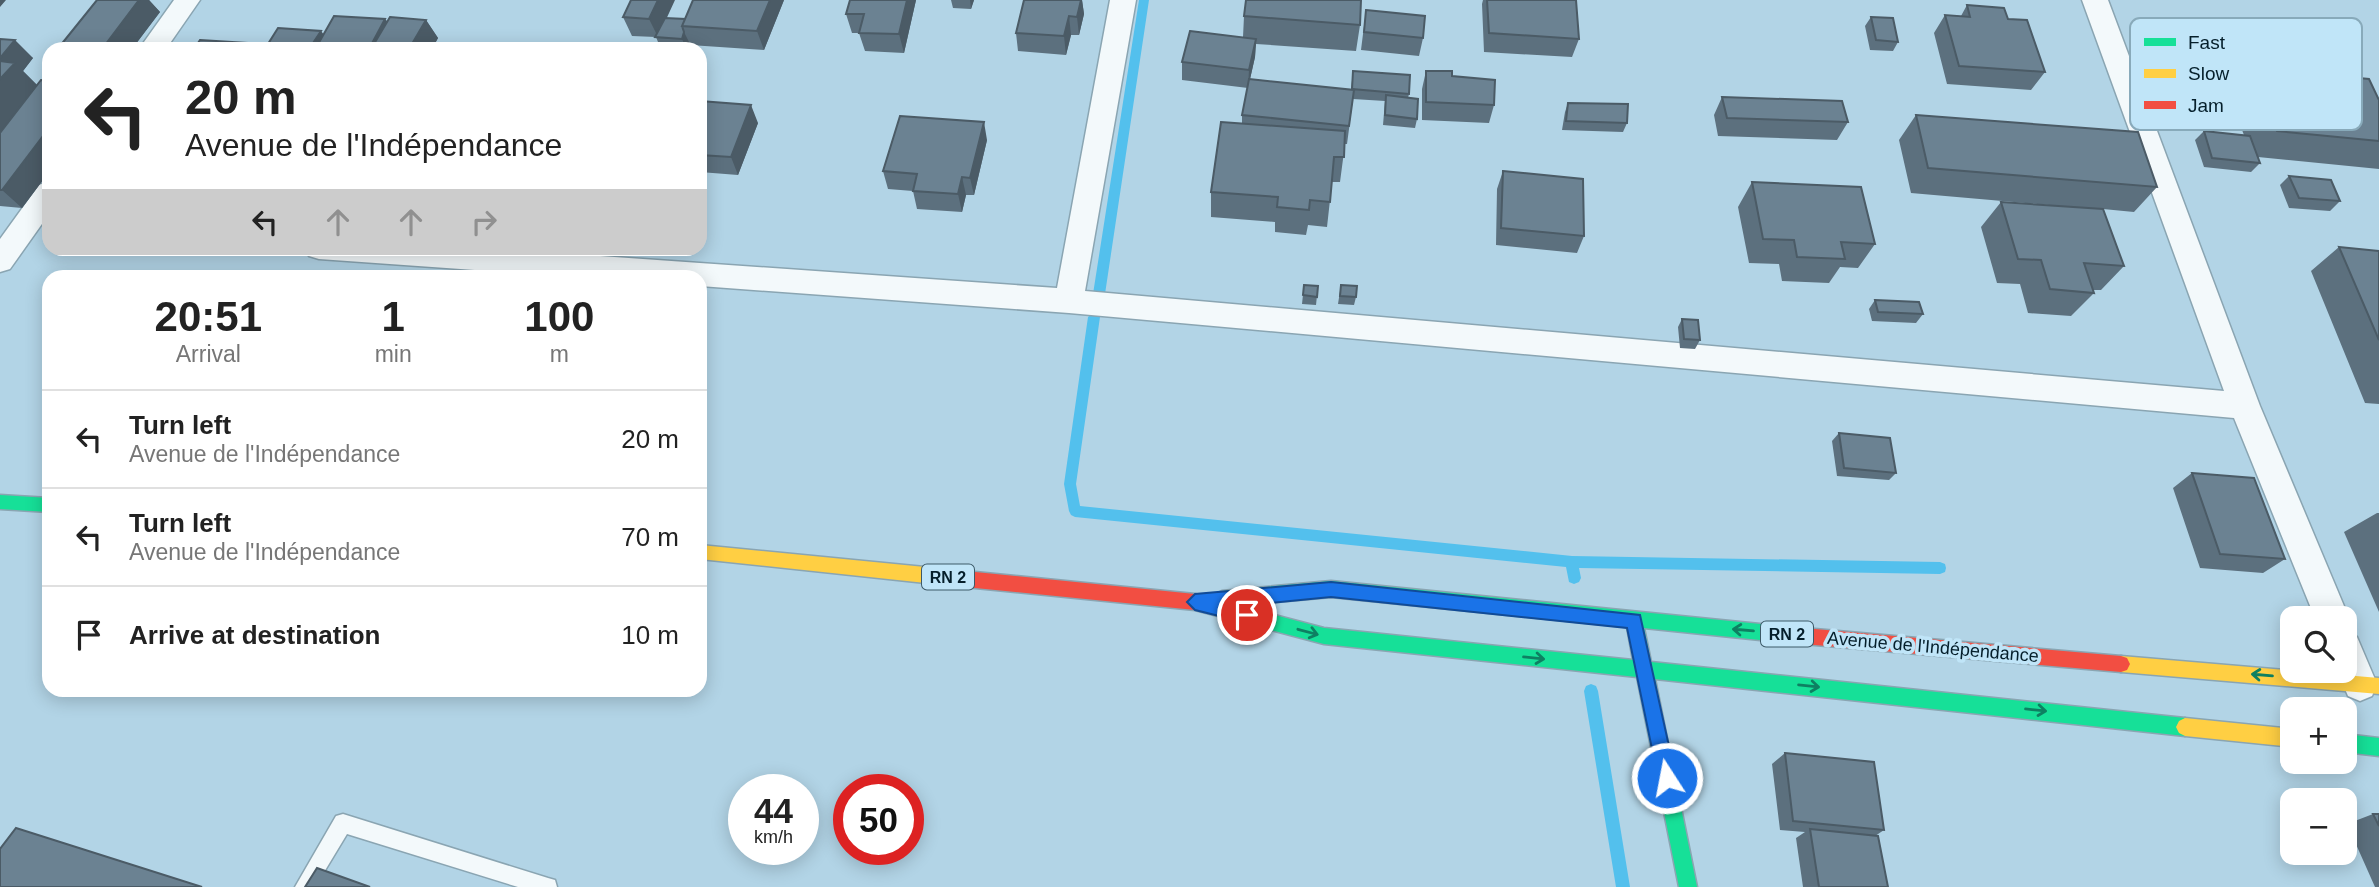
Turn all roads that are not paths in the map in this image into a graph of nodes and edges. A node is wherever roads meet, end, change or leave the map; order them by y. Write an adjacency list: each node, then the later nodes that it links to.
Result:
1 (187, 0): 4 (street)
2 (1123, 0): 13 (street)
3 (2095, 0): 5 (street)
4 (157, 42)
5 (2130, 95)
6 (2143, 130): 14 (street)
7 (42, 202): 8 (street)
8 (24, 228): 10 (street)
9 (432, 256): 11 (street)
10 (0, 261)
11 (630, 270)
12 (707, 275): 13 (street)
13 (1069, 301): 14 (street)
14 (2245, 406): 19 (street)
15 (0, 502): 16 (main road)
16 (42, 505)
17 (707, 553): 18 (main road, Avenue de l'Indépendance / RN 2)
18 (1195, 602): 20 (main road, Avenue de l'Indépendance / RN 2); 22 (main road, Avenue de l'Indépendance / RN 2, one-way to 22)
19 (2327, 606)
20 (1634, 621): 22 (main road); 23 (main road, Avenue de l'Indépendance / RN 2, one-way to 20)
21 (2357, 666): 23 (street)
22 (1646, 669): 24 (main road, Avenue de l'Indépendance / RN 2, one-way to 24); 29 (main road)
23 (2369, 685)
24 (2280, 736)
25 (2357, 744): 26 (main road)
26 (2379, 747)
27 (304, 887): 28 (lane)
28 (548, 887)
29 (1688, 887)

